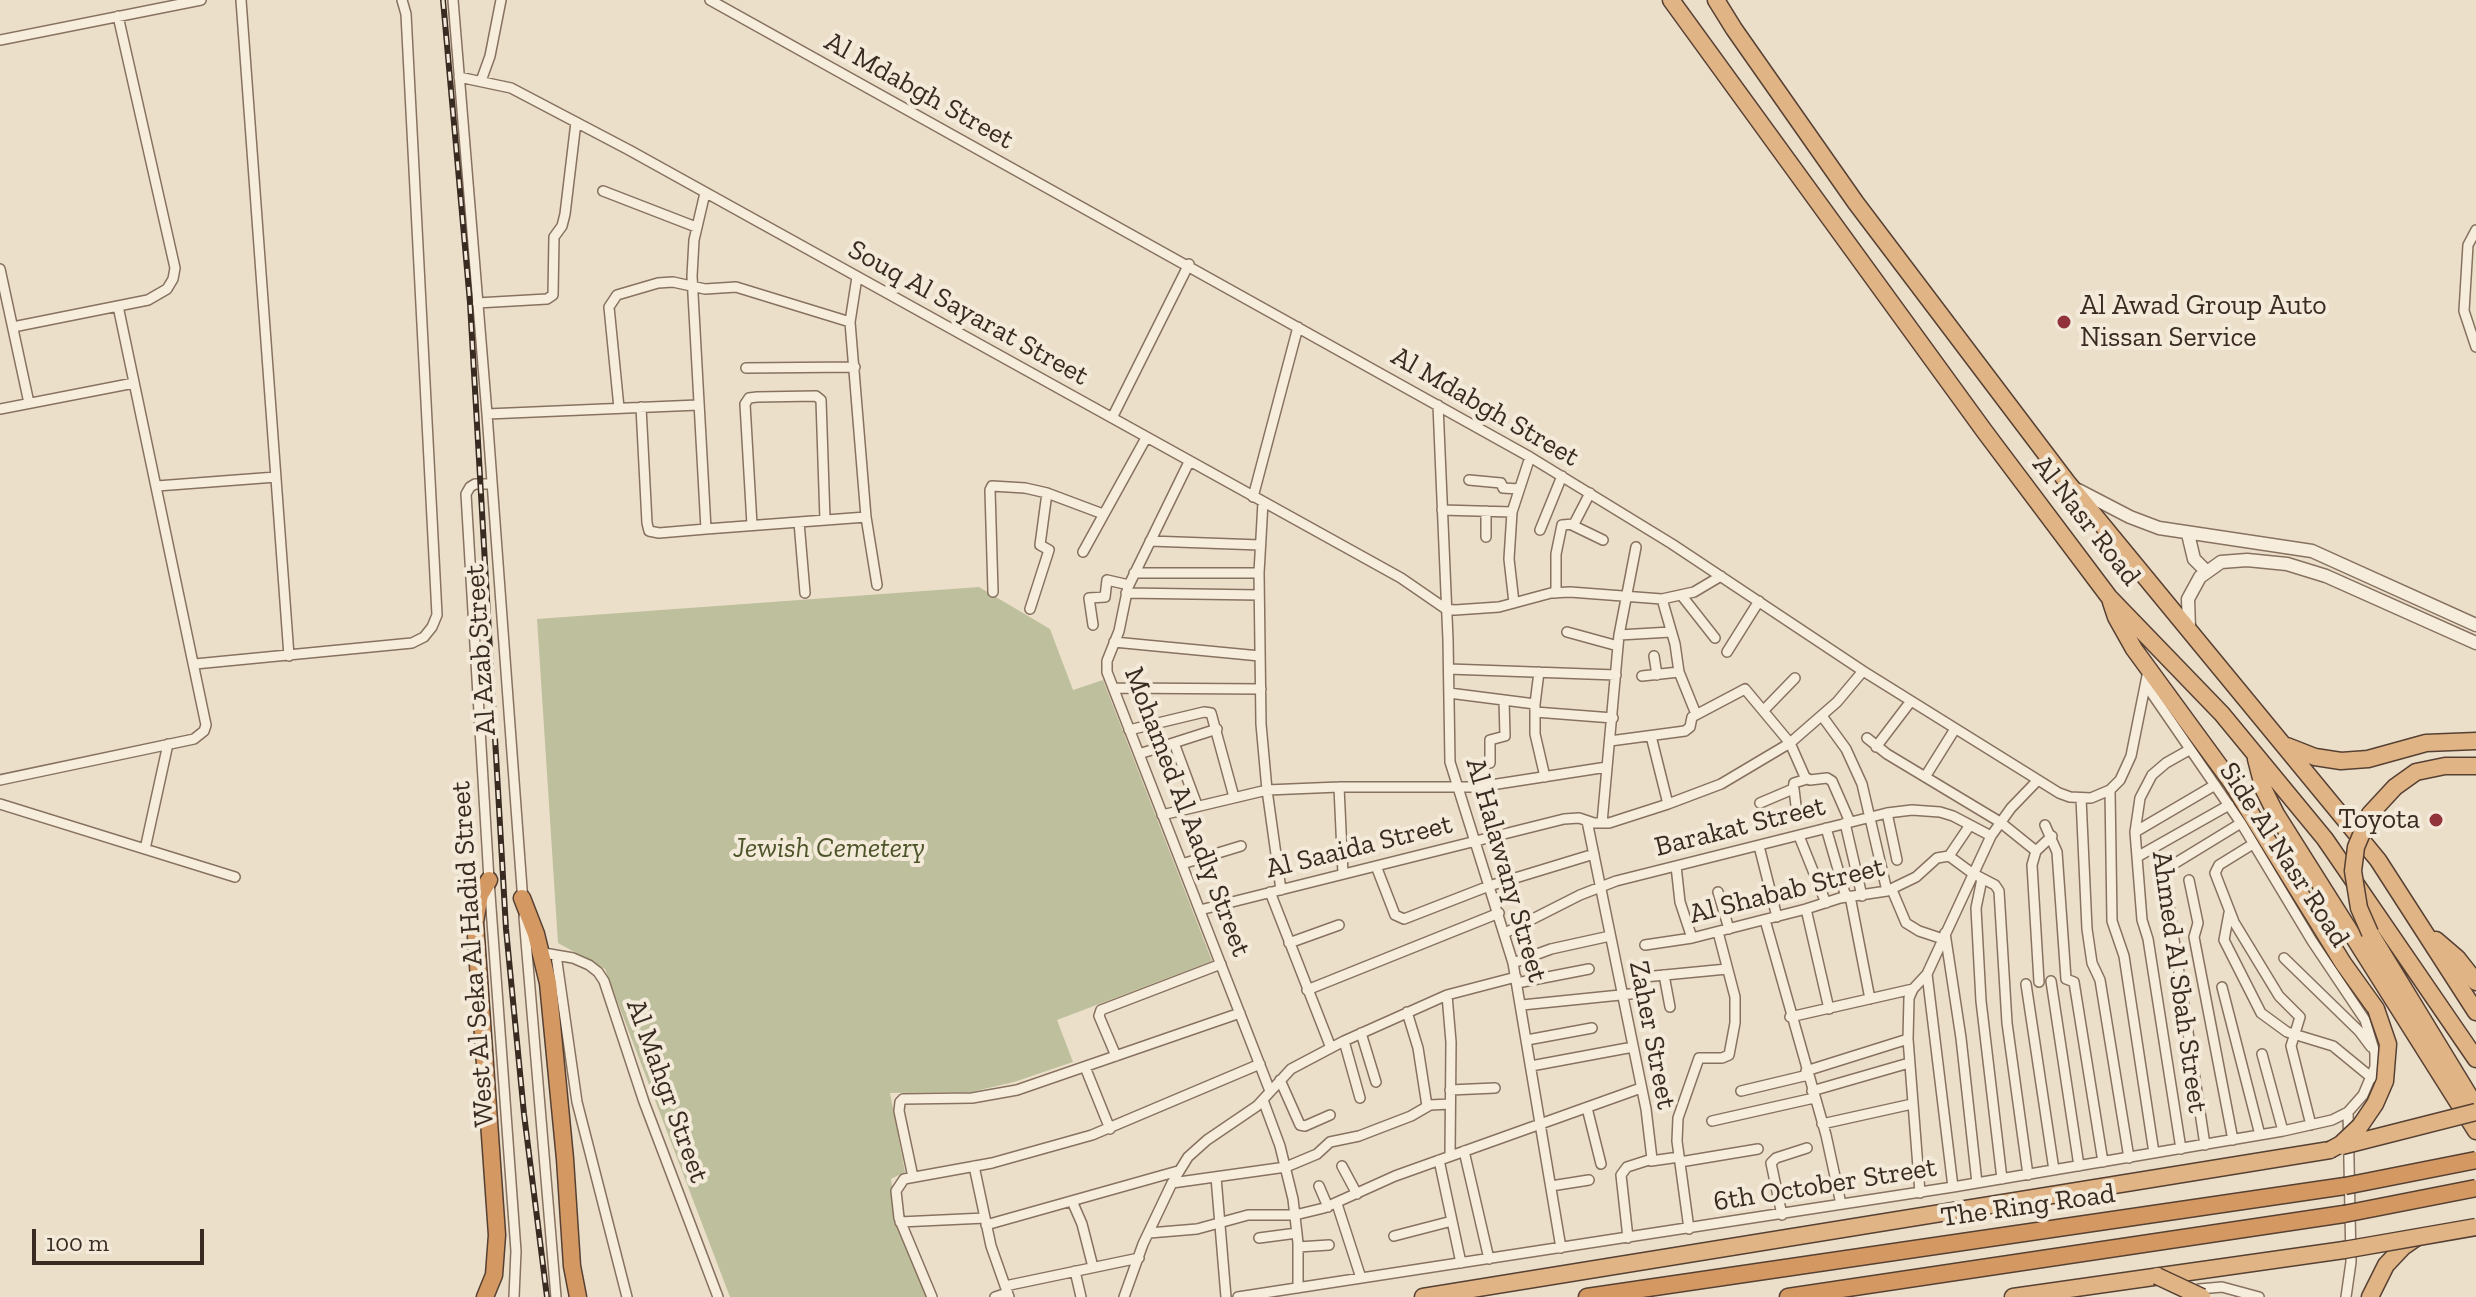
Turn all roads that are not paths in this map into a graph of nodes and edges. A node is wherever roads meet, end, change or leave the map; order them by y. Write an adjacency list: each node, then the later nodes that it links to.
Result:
1 (201, 0): 9 (street)
2 (241, 0): 43 (street)
3 (402, 0): 99 (street)
4 (453, 0): 11 (street, Al Azab Street)
5 (501, 0): 12 (street)
6 (710, 0): 18 (street, Al Mdabgh Street)
7 (1671, 0): 82 (highway, Al Nasr Road)
8 (1716, 0): 45 (highway, Al Nasr Road)
9 (118, 16): 10 (street); 23 (street)
10 (0, 40)
11 (459, 77): 12 (street, Souq Al Sayarat Street); 22 (street, Al Azab Street)
12 (481, 81): 13 (street, Souq Al Sayarat Street)
13 (576, 122): 15 (street, Souq Al Sayarat Street); 22 (street)
14 (603, 191): 16 (street)
15 (705, 193): 16 (street); 20 (street, Souq Al Sayarat Street)
16 (696, 227): 21 (street)
17 (2476, 230): 27 (street)
18 (1189, 264): 26 (street, Al Mdabgh Street); 38 (street)
19 (0, 269): 25 (street)
20 (857, 277): 24 (street); 38 (street, Souq Al Sayarat Street)
21 (692, 286): 24 (street); 32 (street); 35 (street)
22 (477, 303): 37 (street, Al Azab Street)
23 (118, 306): 25 (street); 30 (street)
24 (850, 322): 28 (street)
25 (13, 327): 31 (street)
26 (1298, 327): 33 (street, Al Mdabgh Street); 51 (street)
27 (2476, 347)
28 (855, 367): 29 (street); 56 (street)
29 (746, 368)
30 (134, 383): 31 (street); 47 (street)
31 (29, 403): 36 (street)
32 (698, 405): 34 (street); 61 (street)
33 (1438, 405): 40 (street, Al Mdabgh Street); 52 (street, Al Halawany Street)
34 (641, 407): 35 (street); 61 (street)
35 (619, 408): 37 (street)
36 (0, 409)
37 (487, 414): 46 (street, Al Azab Street)
38 (1112, 418): 39 (street, Souq Al Sayarat Street)
39 (1146, 438): 41 (street, Souq Al Sayarat Street); 55 (street)
40 (1530, 457): 42 (street, Al Mdabgh Street); 48 (street)
41 (1189, 462): 51 (street, Souq Al Sayarat Street); 66 (street, Mohamed Al Aadly Street)
42 (1562, 476): 50 (street, Al Mdabgh Street); 62 (street)
43 (276, 477): 47 (street); 99 (street)
44 (1469, 480): 48 (street)
45 (2067, 482): 63 (street); 92 (highway, Al Nasr Road)
46 (492, 484): 190 (street, West Al Seka Al Hadid Street); 199 (street, Al Azab Street)
47 (157, 486): 102 (street)
48 (1519, 489): 54 (street)
49 (1047, 493): 55 (street); 76 (street); 86 (street)
50 (1590, 493): 60 (street); 73 (street, Al Mdabgh Street)
51 (1258, 500): 67 (street); 87 (street, Souq Al Sayarat Street)
52 (1442, 510): 53 (street); 87 (street, Al Halawany Street)
53 (1486, 511): 54 (street); 64 (street)
54 (1512, 512): 85 (street)
55 (1103, 514): 69 (street)
56 (866, 517): 57 (street); 74 (street)
57 (825, 520): 58 (street); 59 (street)
58 (799, 522): 59 (street); 77 (street)
59 (752, 525): 61 (street)
60 (1572, 525): 65 (street); 78 (street)
61 (706, 529)
62 (1540, 530)
63 (2188, 534): 70 (street); 89 (street)
64 (1486, 537)
65 (1603, 540)
66 (1150, 541): 67 (street); 71 (street, Mohamed Al Aadly Street)
67 (1260, 545): 72 (street)
68 (1636, 547): 80 (street)
69 (1083, 552)
70 (2206, 571): 92 (street); 96 (street)
71 (1134, 573): 72 (street); 75 (street, Mohamed Al Aadly Street)
72 (1259, 573): 79 (street)
73 (1721, 576): 81 (street); 84 (street, Al Mdabgh Street)
74 (877, 585)
75 (1127, 589): 79 (street); 88 (street); 95 (street, Mohamed Al Aadly Street)
76 (993, 592)
77 (805, 593)
78 (1556, 593): 80 (street); 85 (street)
79 (1259, 595): 100 (street)
80 (1626, 596): 83 (street); 93 (street)
81 (1682, 596): 83 (street); 94 (street)
82 (2109, 597): 110 (highway); 136 (highway, Al Nasr Road)
83 (1662, 599): 91 (street)
84 (1759, 601): 98 (street); 104 (street, Al Mdabgh Street)
85 (1514, 603): 87 (street)
86 (1030, 609)
87 (1446, 609): 103 (street, Al Halawany Street)
88 (1093, 625)
89 (2476, 625)
90 (1567, 632): 97 (street)
91 (1671, 632): 93 (street); 106 (street)
92 (2191, 634): 128 (highway, Al Nasr Road)
93 (1619, 635): 97 (street)
94 (1715, 638)
95 (1114, 642): 100 (street); 112 (street, Mohamed Al Aadly Street)
96 (2476, 643)
97 (1618, 646): 107 (street)
98 (1727, 652)
99 (289, 656): 102 (street)
100 (1260, 656): 113 (street)
101 (1654, 656): 108 (street)
102 (195, 664): 132 (street)
103 (1449, 669): 105 (street); 114 (street, Al Halawany Street)
104 (1863, 671): 116 (street, Al Mdabgh Street); 120 (street, Al Saaida Street)
105 (1539, 672): 107 (street); 117 (street)
106 (1679, 672): 108 (street); 119 (street)
107 (1616, 675): 121 (street)
108 (1657, 675): 109 (street)
109 (1642, 676)
110 (2147, 676): 134 (street, Side Al Nasr Road); 150 (street); 292 (highway, bridge)
111 (1795, 678): 118 (street)
112 (1113, 688): 113 (street); 124 (street, Mohamed Al Aadly Street)
113 (1261, 689): 149 (street)
114 (1449, 693): 115 (street); 147 (street, Al Halawany Street)
115 (1504, 700): 117 (street); 137 (street)
116 (1911, 701): 123 (street, Al Mdabgh Street); 133 (street)
117 (1535, 708): 121 (street); 140 (street)
118 (1764, 710): 119 (street); 131 (street)
119 (1696, 714): 125 (street)
120 (1822, 716): 131 (street, Al Saaida Street); 161 (street)
121 (1613, 718): 127 (street)
122 (1217, 729): 124 (street); 130 (street); 151 (street)
123 (1955, 729): 141 (street); 144 (street, Al Mdabgh Street)
124 (1129, 730): 135 (street, Mohamed Al Aadly Street)
125 (1651, 736): 127 (street); 155 (street)
126 (1867, 738): 133 (street)
127 (1610, 741): 139 (street)
128 (2278, 741): 129 (highway); 210 (highway, Al Nasr Road)
129 (2476, 741)
130 (1174, 743): 135 (street); 156 (street)
131 (1790, 743): 142 (street); 155 (street, Al Saaida Street)
132 (168, 744): 143 (street); 178 (street)
133 (1876, 747): 141 (street)
134 (2189, 750): 145 (street, Side Al Nasr Road); 170 (street, Ahmed Al Sbah Street)
135 (1139, 754): 160 (street, Mohamed Al Aadly Street)
136 (2255, 754): 255 (highway, Al Nasr Road); 285 (highway)
137 (1490, 763)
138 (2476, 766): 276 (highway, bridge)
139 (1607, 767): 140 (street); 165 (street)
140 (1545, 777): 147 (street)
141 (1925, 777): 164 (street)
142 (1807, 779): 148 (street); 163 (street)
143 (0, 780)
144 (2038, 780): 152 (street, Al Mdabgh Street); 164 (street)
145 (2215, 785): 157 (street, Side Al Nasr Road); 170 (street)
146 (1339, 787): 147 (street); 149 (street); 187 (street)
147 (1457, 788): 174 (street, Al Halawany Street)
148 (1794, 789): 153 (street); 159 (street)
149 (1267, 790): 151 (street); 195 (street)
150 (2110, 790): 152 (street); 294 (street)
151 (1234, 797): 156 (street)
152 (2081, 798): 296 (street)
153 (1760, 803)
154 (0, 804): 178 (street)
155 (1668, 804): 165 (street, Al Saaida Street)
156 (1197, 805): 160 (street)
157 (2229, 805): 166 (street, Side Al Nasr Road); 182 (street)
158 (1887, 813): 161 (street, Barakat Street); 167 (street, Barakat Street); 183 (street)
159 (1797, 814)
160 (1162, 815): 184 (street, Mohamed Al Aadly Street)
161 (1871, 816): 163 (street, Barakat Street); 194 (street)
162 (1587, 821): 165 (street, Al Saaida Street); 174 (street, Al Saaida Street); 180 (street, Zaher Street)
163 (1848, 822): 169 (street, Barakat Street); 198 (street)
164 (2000, 822): 172 (street); 179 (street)
165 (1602, 823)
166 (2241, 823): 175 (street, Side Al Nasr Road); 288 (street)
167 (1970, 825): 172 (street, Barakat Street); 181 (street)
168 (2045, 825): 173 (street)
169 (1826, 828): 171 (street, Barakat Street); 197 (street)
170 (2135, 832): 182 (street, Ahmed Al Sbah Street)
171 (1799, 836): 177 (street, Barakat Street); 200 (street)
172 (1991, 836): 188 (street)
173 (2052, 836): 179 (street); 224 (street)
174 (1473, 841): 185 (street, Al Saaida Street); 192 (street, Al Halawany Street)
175 (2253, 844): 204 (street); 252 (street, Side Al Nasr Road)
176 (1241, 846): 184 (street)
177 (1759, 846): 186 (street, Barakat Street); 205 (street)
178 (145, 849): 189 (street)
179 (2036, 851): 227 (street)
180 (1594, 854): 192 (street); 193 (street, Zaher Street)
181 (1949, 856): 188 (street); 194 (street, Al Shabab Street)
182 (2137, 857): 291 (street, Ahmed Al Sbah Street)
183 (1897, 860)
184 (1182, 864): 202 (street, Mohamed Al Aadly Street)
185 (1376, 866): 187 (street, Al Saaida Street); 192 (street)
186 (1676, 866): 193 (street, Barakat Street); 213 (street)
187 (1343, 874): 195 (street, Al Saaida Street)
188 (1977, 876): 212 (street); 230 (street); 312 (street)
189 (235, 877)
190 (489, 880): 352 (highway); 353 (street, West Al Seka Al Hadid Street)
191 (2189, 880): 287 (street)
192 (1489, 886): 203 (street, Al Halawany Street)
193 (1600, 887): 209 (street, Barakat Street); 211 (street, Zaher Street)
194 (1889, 890): 198 (street, Al Shabab Street); 212 (street)
195 (1276, 891): 202 (street, Al Saaida Street); 214 (street)
196 (1718, 892): 208 (street)
197 (1848, 896): 198 (street, Al Shabab Street); 200 (street, Al Shabab Street); 236 (street)
198 (1862, 896)
199 (522, 898): 216 (highway)
200 (1826, 903): 201 (street, Al Shabab Street)
201 (1806, 909): 205 (street, Al Shabab Street); 239 (street)
202 (1200, 910): 219 (street, Mohamed Al Aadly Street)
203 (1499, 913): 209 (street, Al Halawany Street); 233 (street)
204 (2229, 913): 246 (street); 246 (street)
205 (1777, 917): 206 (street, Al Shabab Street)
206 (1765, 920): 208 (street, Al Shabab Street); 243 (street)
207 (1339, 925): 214 (street)
208 (1723, 930): 213 (street, Al Shabab Street); 221 (street)
209 (1505, 933): 218 (street, Al Halawany Street)
210 (2426, 933): 228 (highway); 241 (highway, Al Nasr Road)
211 (1610, 936): 218 (street); 235 (street, Zaher Street)
212 (1944, 936): 222 (street); 315 (street)
213 (1692, 938): 215 (street, Al Shabab Street)
214 (1289, 943): 233 (street)
215 (1645, 945)
216 (542, 953): 354 (street); 355 (highway); 356 (street); 357 (street, Al Mahgr Street)
217 (2284, 958): 252 (street)
218 (1513, 963): 225 (street, Al Halawany Street)
219 (1221, 964): 242 (street, Mohamed Al Aadly Street); 254 (street)
220 (1589, 969): 225 (street)
221 (1727, 969): 223 (street); 298 (street)
222 (1927, 974): 232 (street); 318 (street)
223 (1664, 975): 235 (street); 238 (street)
224 (2066, 979): 226 (street); 301 (street)
225 (1517, 980): 234 (street); 237 (street, Al Halawany Street)
226 (2051, 981): 227 (street); 305 (street)
227 (2039, 982): 229 (street)
228 (2476, 982)
229 (2026, 984): 230 (street); 307 (street)
230 (2004, 986): 309 (street)
231 (2222, 987): 286 (street)
232 (1913, 989): 236 (street); 247 (street)
233 (1307, 990): 251 (street)
234 (1447, 995): 240 (street); 266 (street)
235 (1622, 995): 237 (street); 250 (street, Zaher Street)
236 (1870, 999): 239 (street)
237 (1522, 1005): 248 (street, Al Halawany Street)
238 (1670, 1007)
239 (1829, 1009): 243 (street)
240 (1407, 1012): 245 (street); 274 (street)
241 (2476, 1012)
242 (1240, 1013): 254 (street); 257 (street, Mohamed Al Aadly Street)
243 (1790, 1017): 260 (street)
244 (1592, 1028): 248 (street)
245 (1361, 1033): 249 (street); 263 (street)
246 (2294, 1034): 261 (street); 282 (street)
247 (1908, 1039): 256 (street); 260 (street)
248 (1527, 1040): 258 (street, Al Halawany Street)
249 (1344, 1041): 251 (street); 270 (street)
250 (1633, 1047): 258 (street); 265 (street, Zaher Street)
251 (1331, 1048): 262 (street)
252 (2375, 1053): 261 (street)
253 (2262, 1054): 284 (street)
254 (1116, 1056): 259 (street)
255 (2476, 1059)
256 (1909, 1063): 269 (street); 273 (street)
257 (1260, 1064): 267 (street, Mohamed Al Aadly Street); 283 (street)
258 (1531, 1066): 281 (street, Al Halawany Street)
259 (1085, 1067): 283 (street); 310 (street)
260 (1807, 1073): 268 (street); 269 (street)
261 (2372, 1078): 277 (street)
262 (1280, 1080): 267 (street); 278 (street)
263 (1376, 1082)
264 (1495, 1088): 266 (street)
265 (1641, 1088): 275 (street); 300 (street, Zaher Street)
266 (1450, 1090): 272 (street)
267 (1270, 1091): 271 (street)
268 (1741, 1091)
269 (1813, 1094): 279 (street); 280 (street)
270 (1360, 1098)
271 (1263, 1100): 306 (street); 308 (street)
272 (1450, 1104): 274 (street); 295 (street)
273 (1912, 1104): 280 (street); 320 (street)
274 (1427, 1106): 306 (street)
275 (1587, 1108): 281 (street); 302 (street)
276 (2476, 1109): 292 (highway, bridge)
277 (2348, 1112): 282 (street, 6th October Street); 372 (street)
278 (1330, 1115)
279 (1712, 1121)
280 (1822, 1124): 323 (street)
281 (1541, 1125): 293 (street); 317 (street, Al Halawany Street)
282 (2311, 1125): 284 (street, 6th October Street)
283 (1110, 1129): 303 (street)
284 (2283, 1131): 286 (street, 6th October Street)
285 (2476, 1131)
286 (2260, 1135): 287 (street, 6th October Street)
287 (2233, 1140): 288 (street, 6th October Street)
288 (2205, 1145): 291 (street, 6th October Street)
289 (1807, 1148): 326 (street)
290 (1758, 1149): 298 (street)
291 (2181, 1149): 294 (street, 6th October Street)
292 (2330, 1150): 364 (highway)
293 (1464, 1151): 295 (street); 343 (street)
294 (2154, 1153): 296 (street, 6th October Street)
295 (1450, 1156): 297 (street)
296 (2129, 1158): 301 (street, 6th October Street)
297 (1439, 1160): 321 (street); 327 (street)
298 (1680, 1160): 300 (street); 332 (street)
299 (2476, 1160): 365 (highway, The Ring Road, bridge)
300 (1651, 1161): 337 (street)
301 (2103, 1162): 305 (street, 6th October Street)
302 (1601, 1164)
303 (974, 1166): 310 (street); 329 (street)
304 (1342, 1166): 321 (street)
305 (2079, 1166): 307 (street, 6th October Street)
306 (1286, 1167): 311 (street); 325 (street)
307 (2054, 1170): 309 (street, 6th October Street)
308 (1178, 1171): 314 (street); 322 (street)
309 (2028, 1175): 312 (street, 6th October Street)
310 (913, 1177): 328 (street)
311 (1216, 1177): 314 (street); 330 (street)
312 (2002, 1179): 315 (street, 6th October Street)
313 (1589, 1180): 317 (street)
314 (1172, 1183): 333 (street)
315 (1977, 1183): 318 (street, 6th October Street)
316 (1319, 1186): 324 (street)
317 (1551, 1186): 341 (street, Al Halawany Street)
318 (1953, 1187): 320 (street, 6th October Street)
319 (2476, 1188): 366 (highway, The Ring Road, bridge)
320 (1920, 1193): 323 (street, 6th October Street)
321 (1357, 1194): 324 (street)
322 (1072, 1201): 329 (street); 345 (street)
323 (1841, 1204): 326 (street, 6th October Street)
324 (1333, 1205): 325 (street); 348 (street)
325 (1295, 1215): 330 (street); 334 (street)
326 (1782, 1215): 332 (street, 6th October Street)
327 (1452, 1221): 335 (street); 344 (street)
328 (900, 1222): 329 (street); 358 (street)
329 (986, 1222): 351 (street)
330 (1220, 1223): 333 (street); 362 (street)
331 (2476, 1227): 338 (highway, bridge)
332 (1689, 1229): 337 (street, 6th October Street)
333 (1149, 1233): 342 (street)
334 (1297, 1233): 336 (street); 340 (street)
335 (1394, 1236)
336 (1259, 1238)
337 (1628, 1238): 341 (street, 6th October Street)
338 (2416, 1238): 347 (highway, bridge); 373 (highway)
339 (1329, 1245): 340 (street)
340 (1298, 1247): 349 (street)
341 (1561, 1248): 343 (street, 6th October Street)
342 (1139, 1258): 345 (street); 361 (street)
343 (1489, 1259): 344 (street, 6th October Street)
344 (1461, 1263): 348 (street, 6th October Street)
345 (1093, 1267): 346 (street)
346 (1075, 1271): 351 (street); 360 (street)
347 (2157, 1276): 350 (highway); 370 (highway, bridge)
348 (1361, 1278): 349 (street, 6th October Street)
349 (1298, 1288): 363 (street, 6th October Street)
350 (2060, 1290): 367 (highway); 368 (highway)
351 (1007, 1292): 359 (street)
352 (485, 1297)
353 (514, 1297)
354 (556, 1297)
355 (578, 1297)
356 (627, 1297)
357 (718, 1297)
358 (932, 1297)
359 (995, 1297)
360 (1081, 1297)
361 (1124, 1297)
362 (1226, 1297)
363 (1238, 1297)
364 (1423, 1297)
365 (1587, 1297)
366 (1788, 1297)
367 (2013, 1297)
368 (2098, 1297)
369 (2191, 1297): 371 (street)
370 (2202, 1297)
371 (2259, 1297)
372 (2346, 1297)
373 (2370, 1297)

